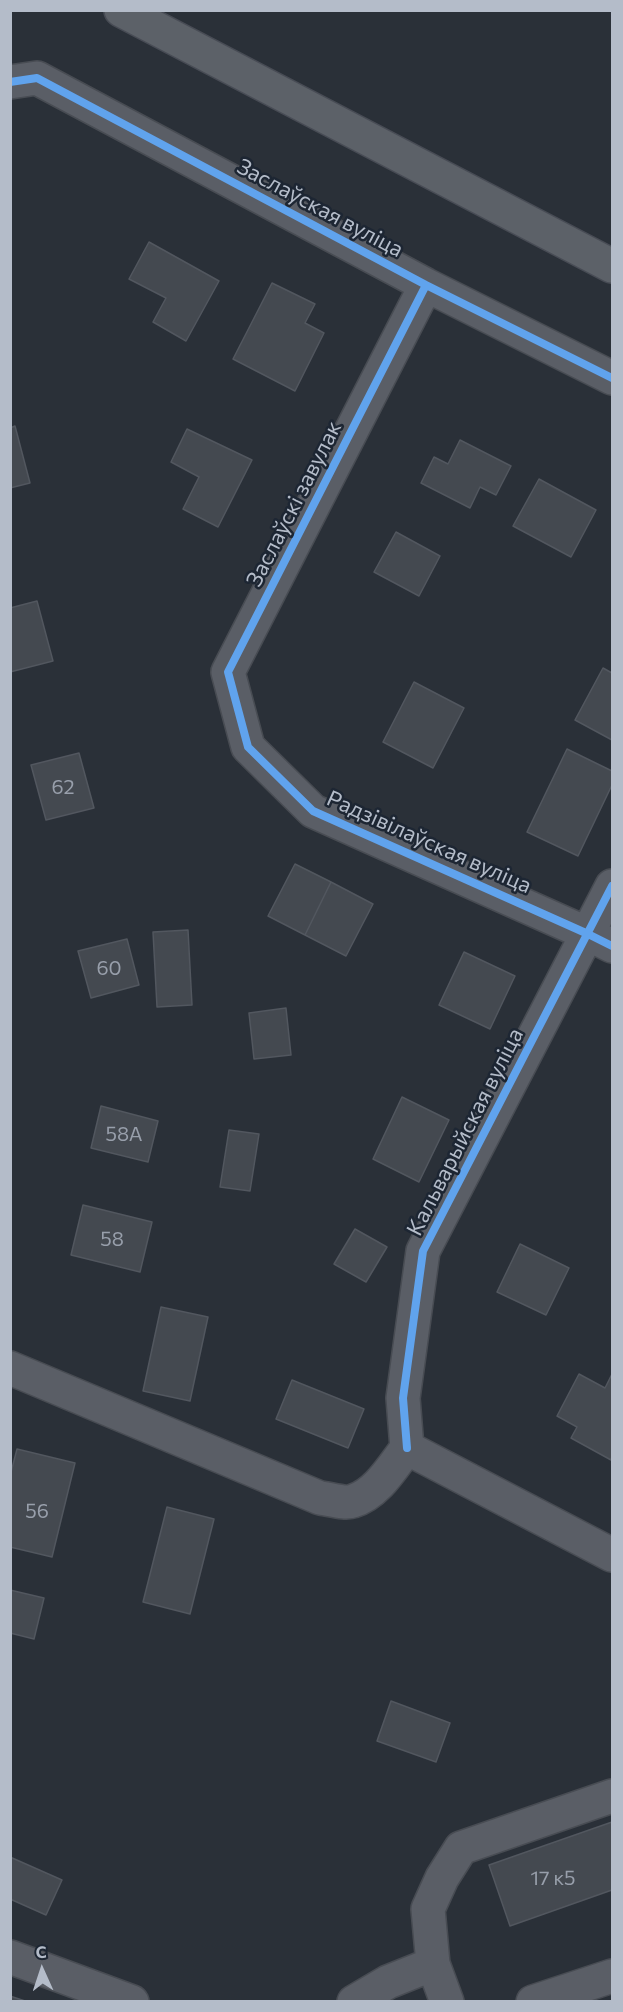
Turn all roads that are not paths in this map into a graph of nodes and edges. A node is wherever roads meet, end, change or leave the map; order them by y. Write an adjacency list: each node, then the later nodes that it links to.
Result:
1 (122, 10): 3 (main road)
2 (10, 82): 4 (street, Заслаўская вуліца)
3 (612, 266)
4 (426, 285): 5 (street, Заслаўская вуліца); 6 (street, Заслаўскі завулак)
5 (612, 378)
6 (248, 747): 8 (street, Радзівілаўская вуліца)
7 (612, 886): 8 (street, Кальварыйская вуліца)
8 (600, 940): 10 (street, Кальварыйская вуліца)
9 (10, 1368): 10 (street)
10 (407, 1448): 11 (street)
11 (612, 1555)
12 (612, 1796): 14 (street)
13 (10, 1957): 16 (street)
14 (433, 1964): 17 (street); 18 (street)
15 (612, 1976): 19 (street)
16 (132, 2001)
17 (354, 2001)
18 (447, 2001)
19 (533, 2001)

